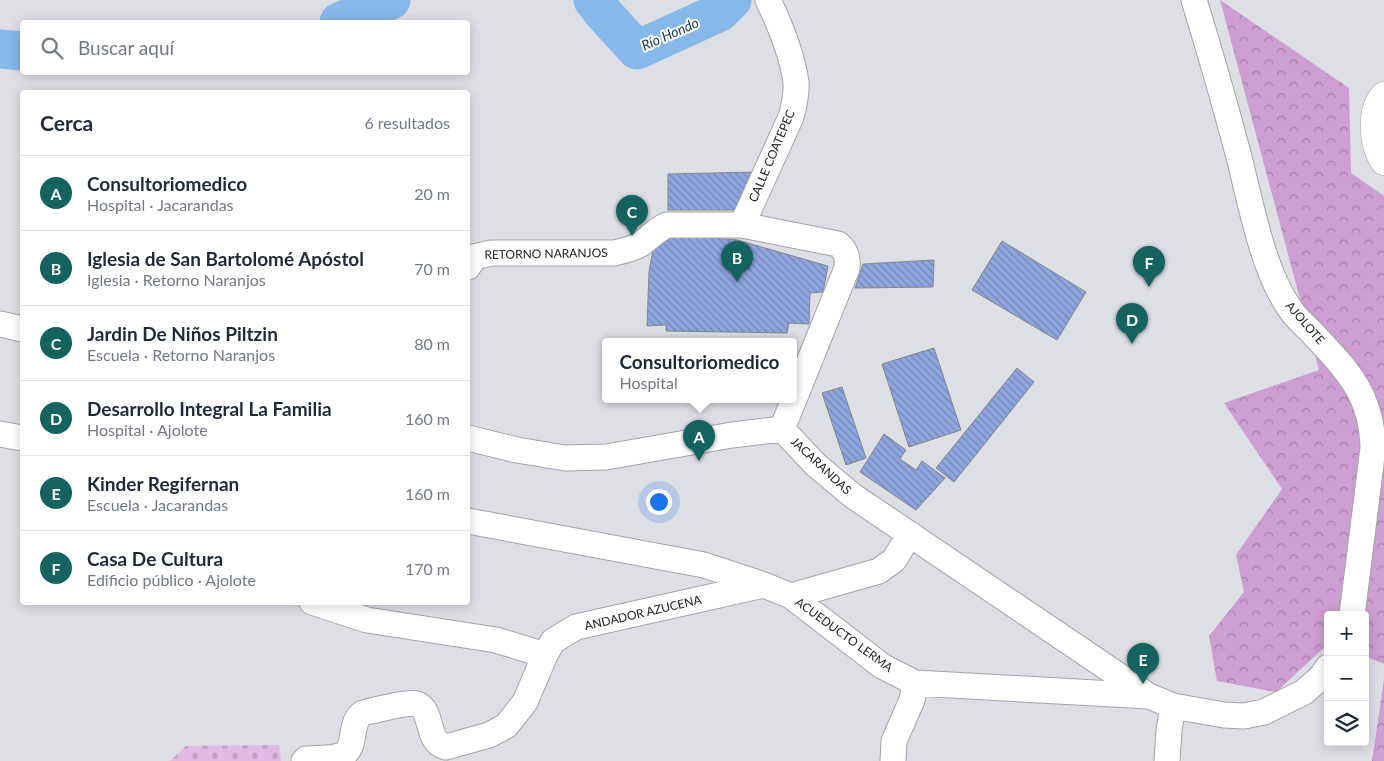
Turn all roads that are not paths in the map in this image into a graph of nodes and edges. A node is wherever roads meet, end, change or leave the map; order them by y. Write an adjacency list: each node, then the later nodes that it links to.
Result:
1 (768, 0): 5 (street, CALLE COATEPEC)
2 (1194, 0): 20 (street, AJOLOTE)
3 (1384, 96): 4 (main road)
4 (1384, 161)
5 (742, 225): 6 (street, RETORNO NARANJOS); 9 (street, RETORNO NARANJOS)
6 (470, 264)
7 (0, 324): 8 (street)
8 (20, 329)
9 (797, 392)
10 (792, 403): 11 (street, RETORNO NARANJOS)
11 (782, 429): 14 (street, JACARANDAS); 16 (street, JACARANDAS)
12 (0, 434): 13 (street)
13 (20, 438)
14 (470, 438)
15 (470, 521): 17 (street, ACUEDUCTO LERMA)
16 (910, 534): 18 (street); 24 (street, JACARANDAS)
17 (764, 585): 18 (street, ACUEDUCTO LERMA); 21 (street, ANDADOR AZUCENA)
18 (791, 596): 23 (street, ACUEDUCTO LERMA)
19 (321, 605): 21 (street)
20 (1353, 611)
21 (545, 654): 26 (street, ANDADOR AZUCENA)
22 (1324, 672): 25 (street, ACUEDUCTO LERMA)
23 (915, 683): 24 (street, ACUEDUCTO LERMA); 27 (street)
24 (1149, 696): 25 (street, ACUEDUCTO LERMA)
25 (1173, 706): 28 (street)
26 (304, 761)
27 (893, 761)
28 (1168, 761)

